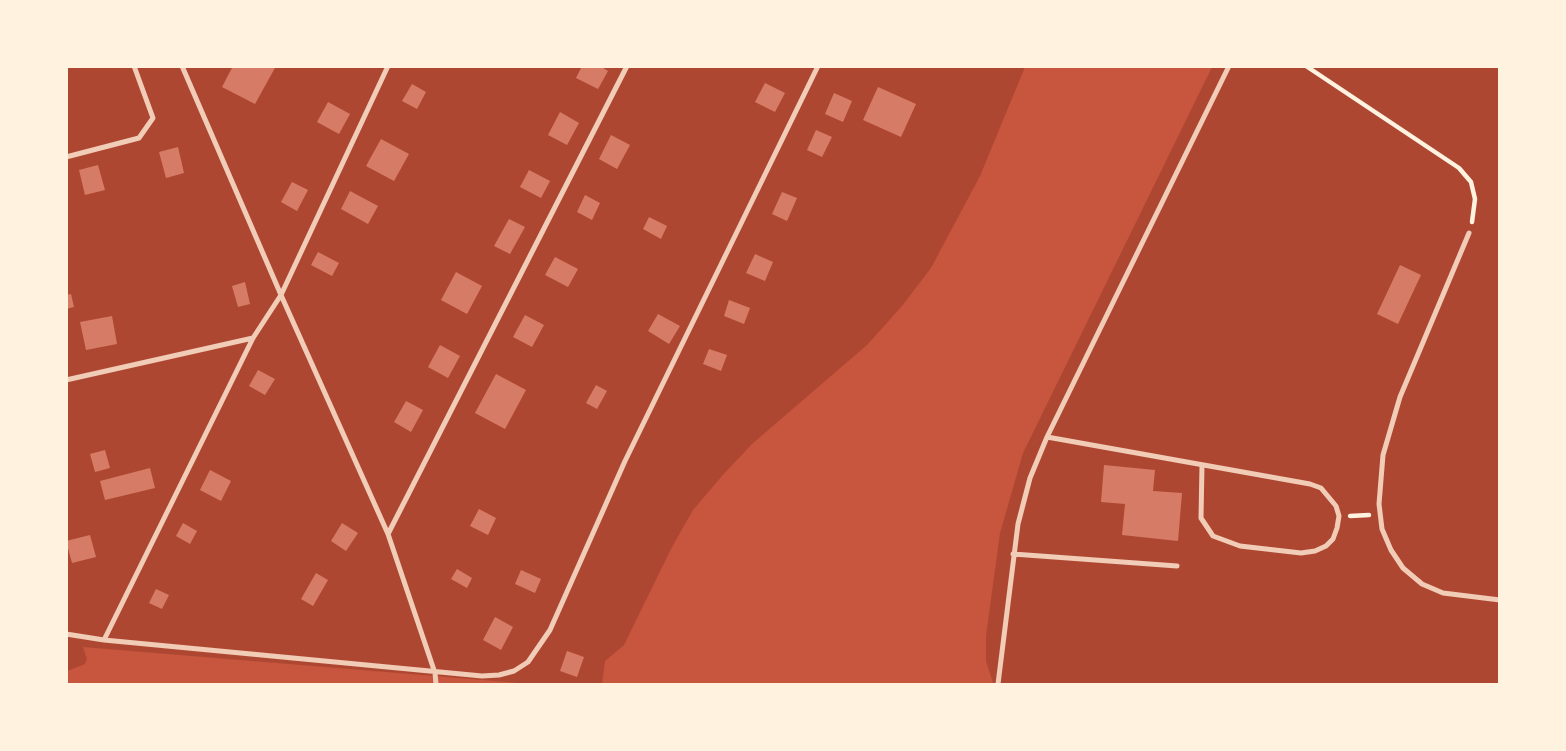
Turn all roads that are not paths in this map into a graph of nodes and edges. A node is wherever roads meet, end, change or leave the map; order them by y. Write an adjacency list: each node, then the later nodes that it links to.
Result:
1 (134, 66): 7 (lane)
2 (182, 66): 9 (lane)
3 (388, 66): 9 (lane)
4 (626, 66): 14 (lane)
5 (818, 66): 20 (lane)
6 (1229, 66): 12 (lane)
7 (66, 157)
8 (1469, 233): 17 (lane)
9 (281, 295): 10 (lane); 14 (lane)
10 (253, 338): 11 (lane); 19 (lane)
11 (66, 380)
12 (1047, 437): 13 (lane); 15 (lane)
13 (1202, 465): 13 (lane)
14 (388, 534): 20 (lane)
15 (1013, 554): 16 (lane); 22 (lane)
16 (1177, 566)
17 (1500, 600)
18 (66, 634): 19 (lane)
19 (104, 640): 20 (lane)
20 (435, 673): 21 (lane)
21 (436, 684)
22 (998, 684)

